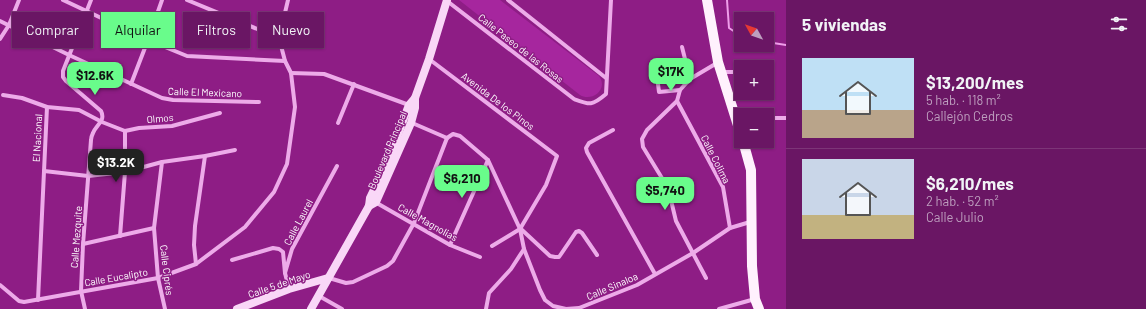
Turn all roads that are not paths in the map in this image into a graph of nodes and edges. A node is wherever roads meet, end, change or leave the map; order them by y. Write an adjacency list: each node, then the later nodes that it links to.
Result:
1 (19, 0): 15 (street)
2 (63, 0): 11 (street)
3 (91, 0): 11 (street)
4 (162, 0): 12 (street)
5 (187, 0): 16 (street)
6 (288, 0): 13 (street)
7 (447, 0): 24 (street, Boulevard Principal); 31 (street, Calle Paseo de las Rosas)
8 (508, 0): 31 (street)
9 (611, 0): 31 (street)
10 (707, 0): 26 (main road)
11 (86, 12)
12 (158, 12)
13 (285, 12)
14 (0, 20): 15 (street, Calle El Mexicano)
15 (9, 25): 17 (street); 23 (street, Calle El Mexicano)
16 (258, 29)
17 (0, 39)
18 (682, 47): 32 (street)
19 (72, 48): 23 (street)
20 (145, 48): 33 (street)
21 (168, 48): 25 (street)
22 (282, 48): 25 (street, Calle Eucalipto)
23 (69, 55): 33 (street, Calle El Mexicano); 46 (street)
24 (429, 59): 40 (street, Boulevard Principal); 65 (street, Avenida De los Pinos)
25 (285, 61): 29 (street, Calle Eucalipto)
26 (718, 62): 27 (main road); 32 (street)
27 (721, 72): 28 (street); 41 (main road)
28 (734, 72)
29 (290, 73): 34 (street); 75 (street, Calle Eucalipto)
30 (657, 76): 35 (street)
31 (606, 78)
32 (690, 79): 35 (street)
33 (131, 84): 38 (street, Calle El Mexicano)
34 (354, 84): 40 (street); 47 (street)
35 (680, 90): 37 (street)
36 (3, 95): 39 (street)
37 (677, 101): 64 (street, Calle Colima); 71 (street)
38 (258, 102)
39 (47, 107): 46 (street, El Nacional); 57 (street, El Nacional)
40 (412, 107): 45 (street, Boulevard Principal)
41 (735, 108)
42 (220, 112): 49 (street, Olmos)
43 (774, 118): 44 (street)
44 (786, 118)
45 (407, 121): 50 (street); 60 (street, Boulevard Principal)
46 (102, 122): 49 (street); 59 (street, Calle Mezquite)
47 (338, 124)
48 (614, 130): 77 (street)
49 (125, 131): 58 (street)
50 (447, 138): 54 (street); 62 (street)
51 (745, 148): 61 (main road)
52 (234, 150): 53 (street)
53 (206, 156): 55 (street); 75 (street)
54 (488, 160): 65 (street, Calle Sinaloa); 68 (street)
55 (162, 162): 58 (street); 63 (street, Calle Ciprés)
56 (337, 166): 76 (street, Calle Laurel)
57 (44, 171): 59 (street); 85 (street, El Nacional)
58 (125, 172): 59 (street); 66 (street)
59 (88, 176): 67 (street, Calle Mezquite)
60 (371, 202): 62 (street, Calle Magnolias); 79 (street, Boulevard Principal)
61 (751, 222): 64 (street, Calle Sinaloa); 86 (main road)
62 (414, 223): 68 (street, Calle Magnolias); 79 (street)
63 (154, 228): 66 (street); 78 (street, Calle Ciprés)
64 (730, 228): 71 (street, Calle Sinaloa)
65 (520, 229): 69 (street); 70 (street, Calle Sinaloa); 72 (street)
66 (120, 236): 67 (street)
67 (83, 244): 83 (street, Calle Mezquite)
68 (450, 245): 73 (street, Calle Magnolias)
69 (492, 246)
70 (524, 249): 77 (street, Calle Sinaloa); 93 (street)
71 (693, 253): 77 (street, Calle Sinaloa); 80 (street)
72 (597, 255)
73 (480, 257)
74 (232, 260): 76 (street)
75 (196, 264): 78 (street, Calle Eucalipto)
76 (285, 273): 82 (street)
77 (655, 274)
78 (158, 278): 83 (street, Calle Eucalipto); 89 (street, Calle Ciprés)
79 (328, 278): 82 (street, Calle 5 de Mayo); 84 (street, Boulevard Principal)
80 (706, 278)
81 (0, 285): 85 (street, Calle Eucalipto)
82 (289, 289): 87 (street, Calle 5 de Mayo)
83 (81, 291): 85 (street, Calle Eucalipto); 88 (street, Calle Mezquite)
84 (319, 296): 91 (street, Boulevard Principal); 92 (street)
85 (38, 300)
86 (757, 304): 94 (street)
87 (252, 306): 90 (street, Calle 5 de Mayo)
88 (85, 309)
89 (165, 309)
90 (237, 309)
91 (312, 309)
92 (342, 309)
93 (486, 309)
94 (719, 309)

